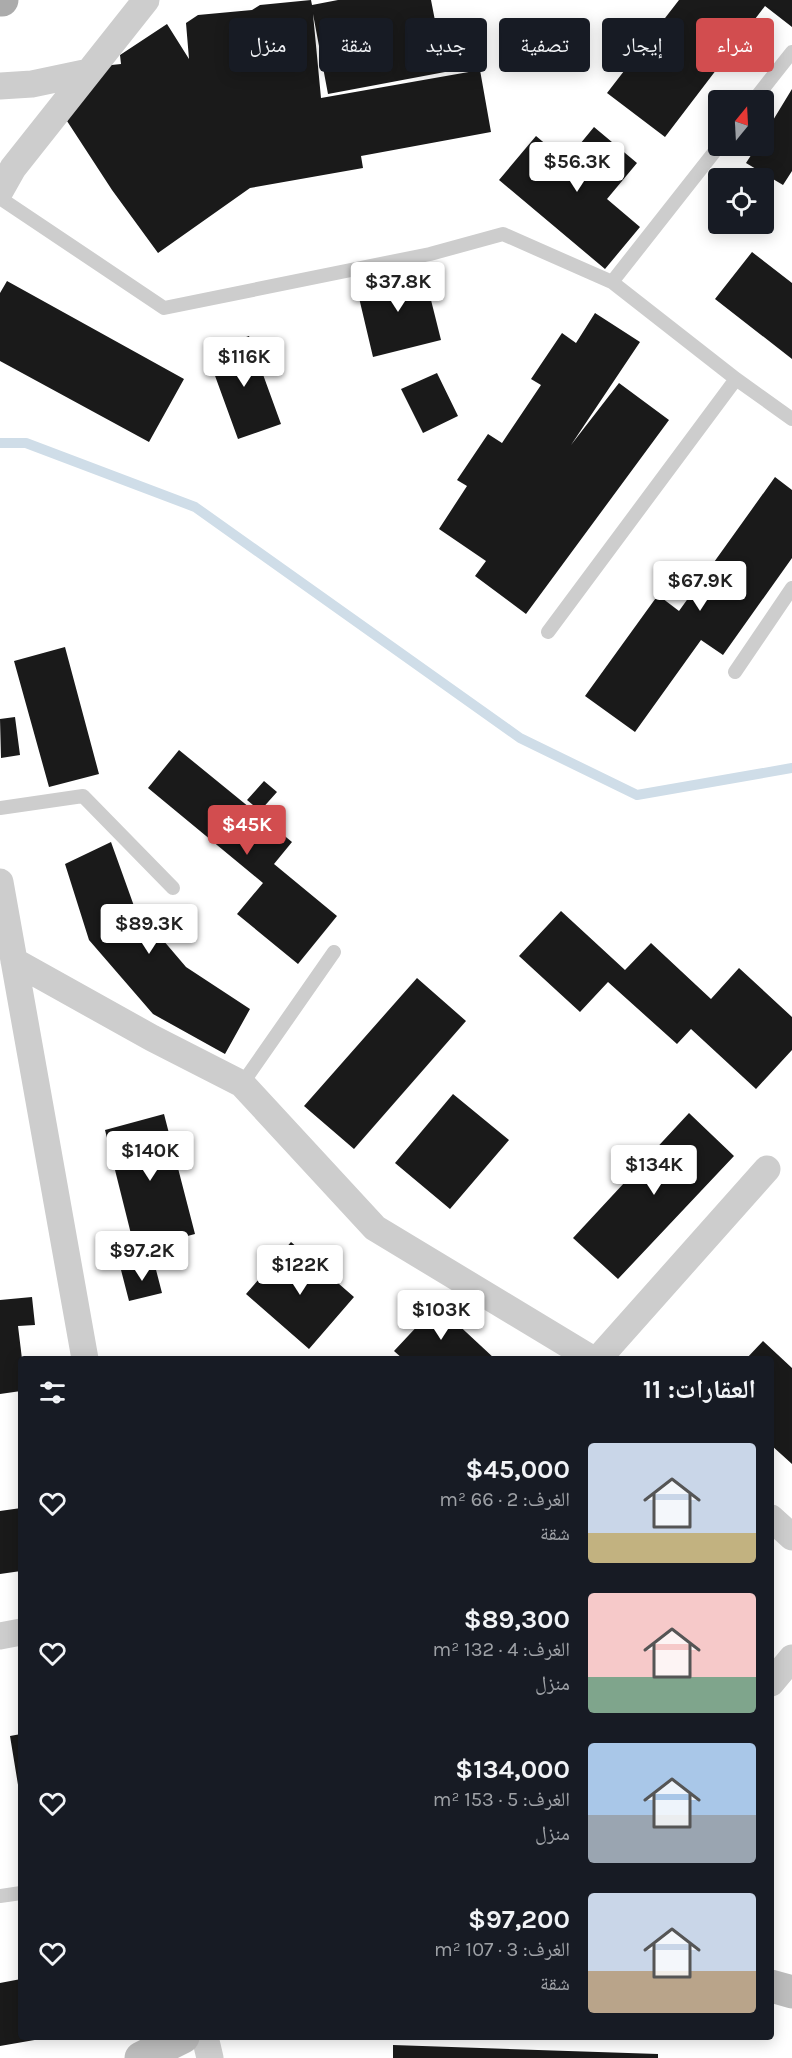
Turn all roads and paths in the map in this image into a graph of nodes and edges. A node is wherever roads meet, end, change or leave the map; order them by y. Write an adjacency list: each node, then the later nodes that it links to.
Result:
1 (146, 0): 3 (street)
2 (792, 52): 5 (lane)
3 (89, 72): 4 (street); 7 (street)
4 (0, 86)
5 (762, 90)
6 (711, 156): 9 (lane)
7 (0, 191)
8 (0, 198): 9 (lane)
9 (612, 282): 10 (lane)
10 (736, 379): 11 (lane); 13 (lane)
11 (792, 419)
12 (792, 588): 14 (lane)
13 (548, 632)
14 (735, 672)
15 (0, 808): 17 (lane)
16 (0, 882): 19 (street)
17 (173, 888)
18 (334, 952): 20 (lane)
19 (14, 961): 20 (street); 22 (street)
20 (242, 1084): 23 (street)
21 (767, 1168): 24 (street)
22 (84, 1356)
23 (587, 1356)
24 (601, 1356)
25 (774, 1521): 26 (street)
26 (792, 1537)
27 (18, 1633): 28 (street)
28 (0, 1636)
29 (792, 1658): 30 (street)
30 (774, 1679)
31 (18, 1893): 32 (lane)
32 (0, 1896)
33 (774, 1987): 34 (main road)
34 (792, 1992)
35 (177, 2040): 37 (main road)
36 (206, 2040): 38 (street)
37 (141, 2058)
38 (210, 2058)

